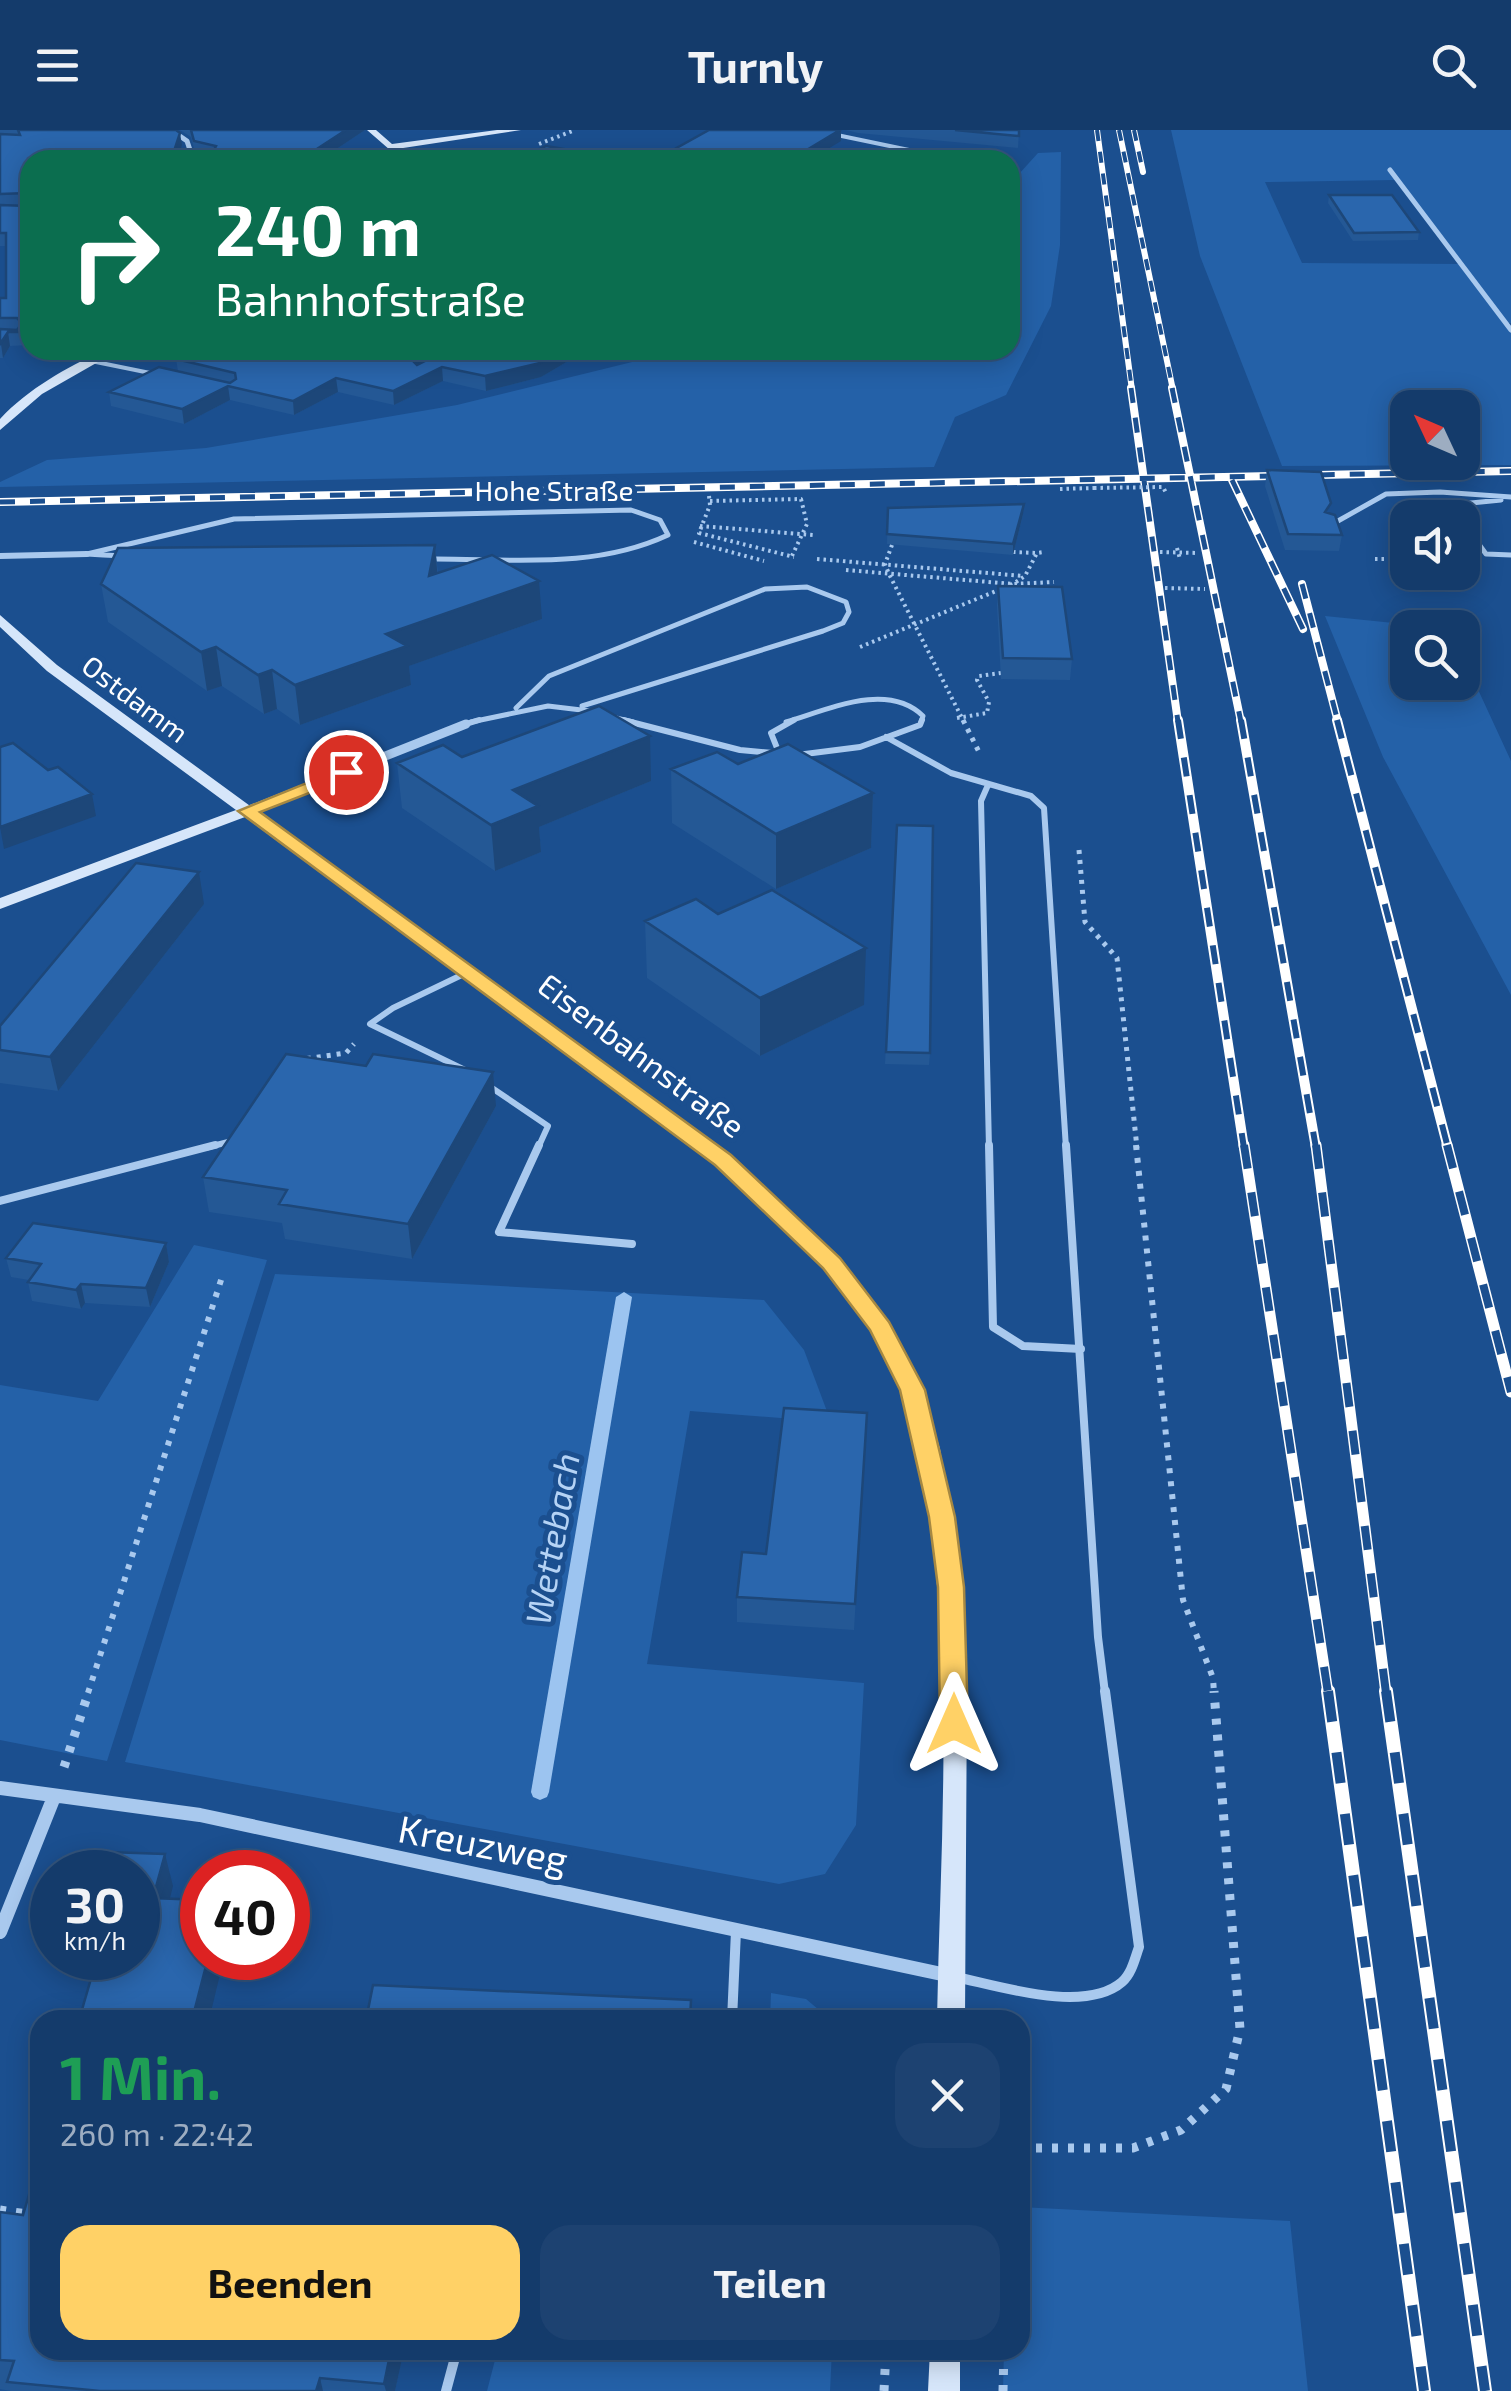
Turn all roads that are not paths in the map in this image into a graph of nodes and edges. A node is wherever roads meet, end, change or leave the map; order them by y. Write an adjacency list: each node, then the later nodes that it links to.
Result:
1 (171, 130): 6 (street)
2 (371, 130): 5 (street)
3 (517, 130): 5 (street)
4 (831, 134): 8 (lane)
5 (390, 147): 7 (street)
6 (190, 150)
7 (391, 150)
8 (908, 150)
9 (1390, 170): 10 (street)
10 (1511, 330)
11 (91, 360): 12 (lane); 13 (street)
12 (161, 376)
13 (0, 426)
14 (1511, 498): 15 (lane); 16 (lane)
15 (1480, 502)
16 (1328, 526)
17 (1480, 546): 19 (lane)
18 (87, 554): 18 (lane, Hohe Straße); 20 (street, Hohe Straße)
19 (1511, 554)
20 (4, 556)
21 (0, 620): 28 (street, Ostdamm)
22 (579, 706): 23 (lane); 23 (lane); 26 (lane)
23 (516, 708): 24 (lane)
24 (466, 724): 28 (street)
25 (886, 737): 26 (lane); 26 (lane); 27 (lane)
26 (779, 754)
27 (988, 784): 34 (lane); 34 (lane)
28 (247, 811): 29 (street); 30 (street, Eisenbahnstraße)
29 (0, 904)
30 (468, 972): 33 (lane); 39 (street, Eisenbahnstraße)
31 (240, 1139): 32 (lane)
32 (0, 1201)
33 (632, 1244)
34 (1081, 1349): 39 (lane)
35 (0, 1788): 36 (street, Kreuzweg)
36 (54, 1797): 37 (street, Kreuzweg); 38 (street)
37 (736, 1930): 39 (street, Kreuzweg); 40 (lane)
38 (0, 1932)
39 (952, 1976): 41 (street, Eisenbahnstraße)
40 (732, 2010)
41 (951, 2010)
42 (454, 2360): 44 (lane)
43 (945, 2360): 45 (street)
44 (446, 2391)
45 (944, 2391)

